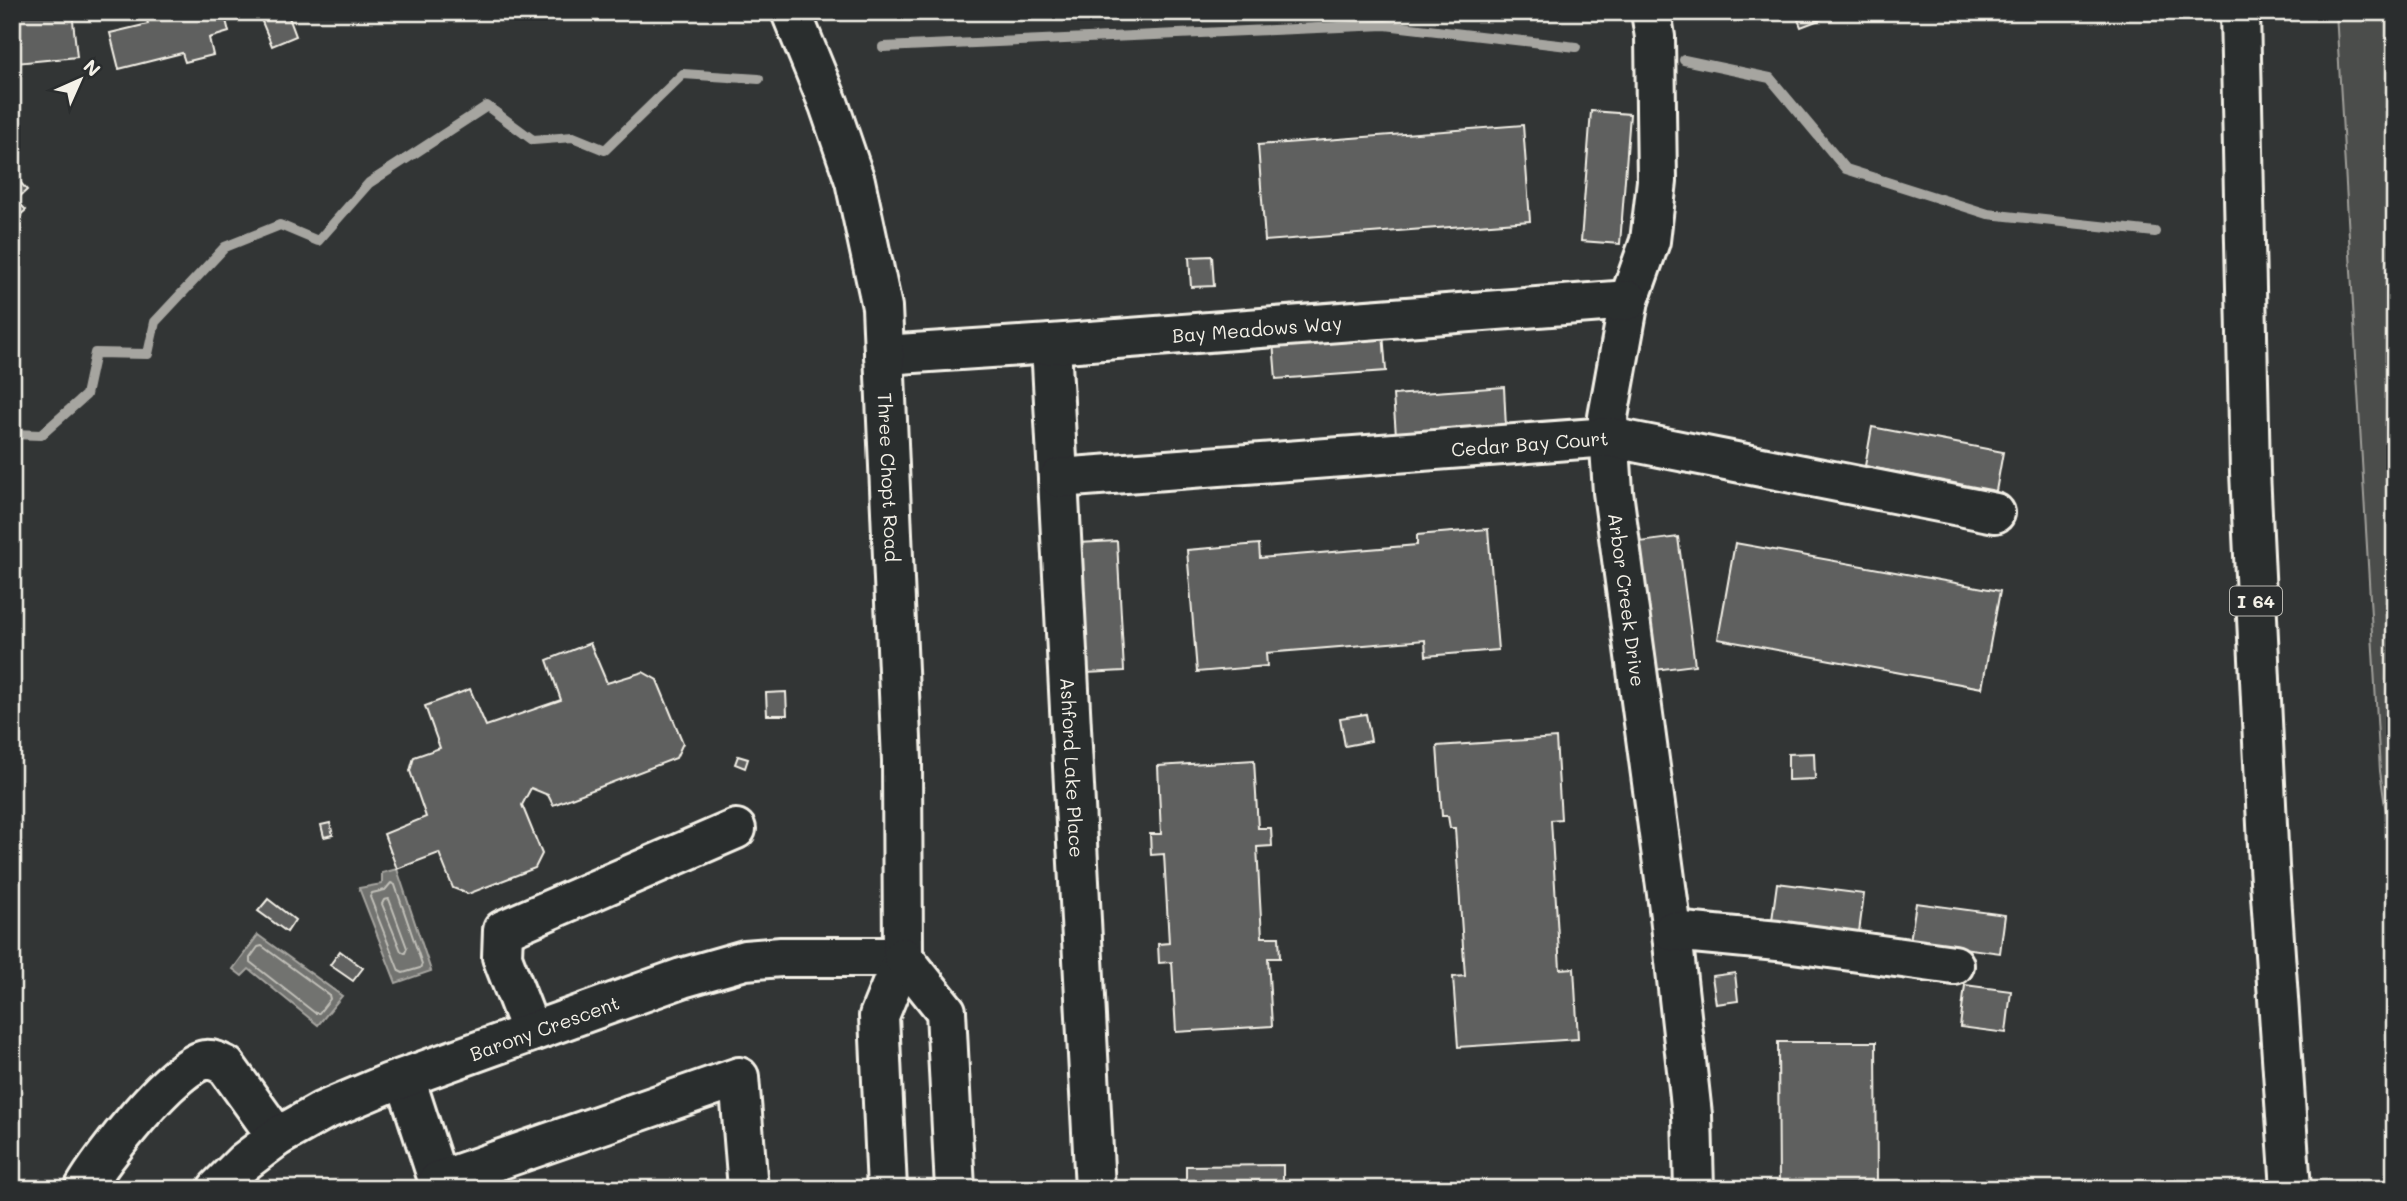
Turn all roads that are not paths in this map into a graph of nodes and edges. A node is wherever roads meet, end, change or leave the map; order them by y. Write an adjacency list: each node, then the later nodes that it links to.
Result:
1 (791, 12): 6 (main road, Three Chopt Road)
2 (1651, 12): 4 (main road, Arbor Creek Drive)
3 (2240, 12): 25 (main road, I 64)
4 (1629, 300): 5 (main road, Bay Meadows Way); 7 (main road, Arbor Creek Drive)
5 (1051, 344): 6 (main road, Bay Meadows Way); 8 (main road, Ashford Lake Place)
6 (884, 355): 12 (main road, Three Chopt Road)
7 (1609, 437): 8 (main road, Cedar Bay Court); 9 (main road, Cedar Bay Court); 11 (main road, Arbor Creek Drive)
8 (1059, 478): 23 (main road, Ashford Lake Place)
9 (1995, 513)
10 (736, 829): 14 (main road)
11 (1672, 931): 13 (main road); 24 (main road, Arbor Creek Drive)
12 (902, 957): 14 (main road, Barony Crescent); 21 (main road, Three Chopt Road); 22 (main road)
13 (1954, 965)
14 (531, 1032): 15 (main road, Barony Crescent)
15 (405, 1078): 16 (main road, Barony Crescent); 17 (main road)
16 (277, 1137): 18 (main road); 19 (main road, Barony Crescent)
17 (440, 1185): 20 (main road)
18 (84, 1189)
19 (217, 1189)
20 (748, 1189)
21 (887, 1189)
22 (955, 1189)
23 (1095, 1189)
24 (1694, 1189)
25 (2291, 1189)

